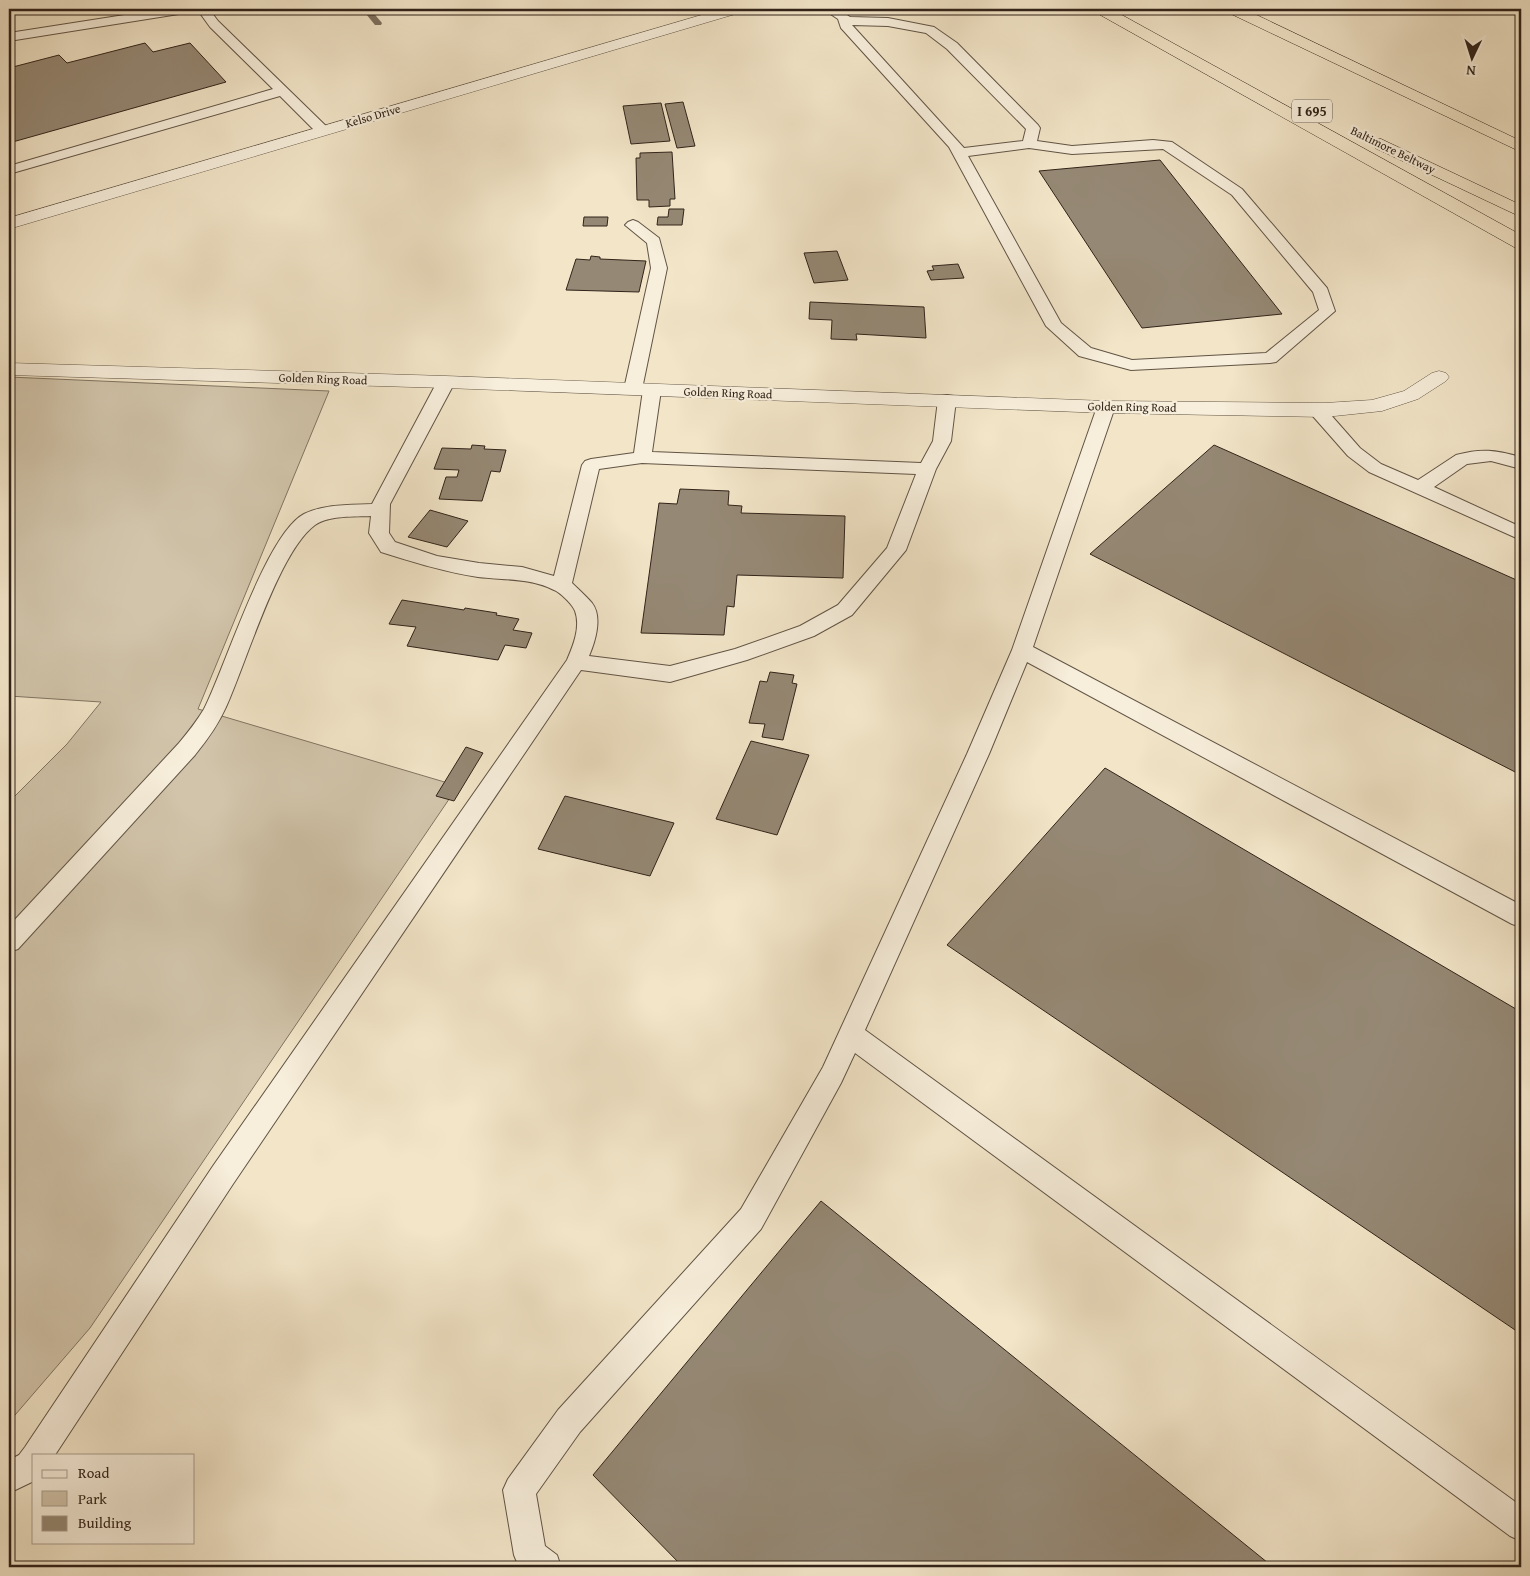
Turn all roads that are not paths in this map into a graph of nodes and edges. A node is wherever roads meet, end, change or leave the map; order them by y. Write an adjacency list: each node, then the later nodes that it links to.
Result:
1 (185, 9): 8 (lane)
2 (203, 9): 9 (lane)
3 (737, 9): 11 (street, Kelso Drive)
4 (829, 9): 7 (lane)
5 (1102, 9): 10 (highway, Baltimore Beltway / I 695); 20 (highway)
6 (1232, 9): 14 (highway)
7 (845, 21): 13 (lane); 15 (lane)
8 (9, 36)
9 (282, 91): 11 (lane); 16 (lane)
10 (1343, 126)
11 (323, 131): 18 (street, Kelso Drive)
12 (1370, 139): 17 (highway, Baltimore Beltway)
13 (1030, 144): 15 (lane); 15 (lane)
14 (1521, 147)
15 (959, 153)
16 (9, 170)
17 (1521, 212)
18 (9, 224)
19 (633, 225): 24 (lane)
20 (1521, 243)
21 (9, 369): 23 (street, Golden Ring Road)
22 (1440, 377): 27 (street, Golden Ring Road)
23 (446, 382): 24 (street, Golden Ring Road); 32 (lane)
24 (642, 390): 25 (street, Golden Ring Road); 28 (lane)
25 (947, 400): 26 (street, Golden Ring Road); 30 (lane)
26 (1106, 408): 27 (street, Golden Ring Road); 35 (lane)
27 (1317, 410): 31 (lane)
28 (642, 457): 30 (lane); 34 (lane)
29 (1521, 462): 31 (lane)
30 (927, 469): 36 (lane)
31 (1420, 488): 33 (lane)
32 (381, 510): 34 (lane); 38 (lane)
33 (1521, 534)
34 (562, 585): 36 (lane)
35 (1022, 650): 37 (lane); 39 (lane)
36 (576, 662): 40 (lane)
37 (1521, 917)
38 (9, 942)
39 (850, 1034): 43 (lane); 44 (lane)
40 (38, 1454)
41 (32, 1462): 42 (lane)
42 (9, 1478)
43 (1521, 1525)
44 (544, 1567)

